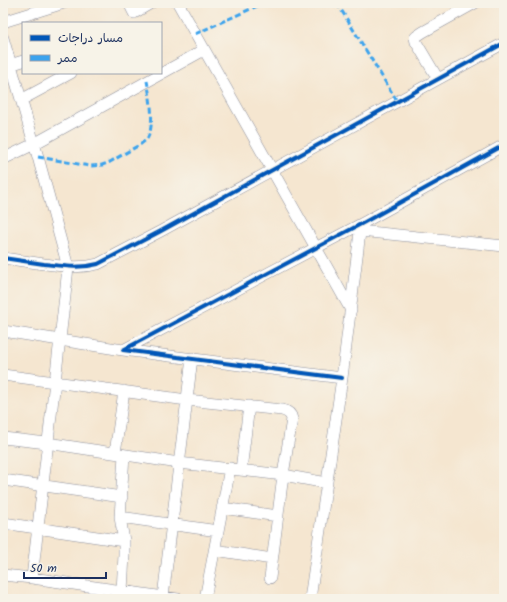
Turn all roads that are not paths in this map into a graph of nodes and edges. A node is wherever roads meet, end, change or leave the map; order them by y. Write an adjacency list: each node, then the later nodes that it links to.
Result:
1 (64, 3): 6 (street)
2 (152, 3): 5 (street)
3 (178, 3): 9 (street)
4 (475, 3): 15 (street)
5 (133, 13)
6 (3, 22)
7 (3, 38): 11 (street)
8 (504, 43): 15 (street)
9 (204, 50): 12 (street); 20 (street)
10 (22, 61): 11 (street)
11 (7, 66): 16 (street)
12 (163, 68)
13 (69, 74): 16 (street)
14 (153, 74): 17 (street)
15 (438, 79): 20 (street)
16 (21, 100): 17 (street)
17 (34, 144): 19 (street); 25 (street)
18 (504, 145): 21 (street)
19 (3, 159)
20 (272, 170): 23 (street); 25 (street)
21 (360, 228): 22 (street); 23 (street); 26 (street)
22 (504, 246)
23 (315, 248): 26 (street); 29 (street)
24 (3, 258): 25 (street)
25 (68, 267): 28 (street)
26 (351, 310): 32 (street)
27 (3, 331): 28 (street)
28 (60, 340): 29 (street); 33 (street)
29 (123, 350): 30 (street)
30 (192, 358): 32 (street); 35 (street)
31 (3, 375): 33 (street)
32 (342, 378): 45 (street)
33 (55, 381): 34 (street); 38 (street)
34 (124, 391): 35 (street); 39 (street)
35 (187, 400): 36 (street); 40 (street)
36 (249, 406): 42 (street); 43 (street)
37 (3, 438): 38 (street)
38 (48, 443): 39 (street); 46 (street)
39 (120, 454): 40 (street); 47 (street)
40 (179, 463): 41 (street); 52 (street)
41 (230, 468): 42 (street); 48 (street)
42 (242, 470): 43 (street)
43 (283, 475): 45 (street); 49 (street)
44 (3, 480): 46 (street)
45 (327, 483): 65 (street)
46 (43, 486): 47 (street); 53 (street)
47 (122, 497): 50 (street)
48 (222, 508): 49 (street); 54 (street)
49 (278, 516): 57 (street)
50 (120, 517): 52 (street); 55 (street)
51 (3, 523): 53 (street)
52 (172, 525): 54 (street); 62 (street)
53 (38, 528): 55 (street); 59 (street)
54 (218, 531): 56 (street)
55 (124, 542): 61 (street)
56 (214, 550): 57 (street); 64 (street)
57 (272, 559): 60 (street)
58 (3, 575): 59 (street)
59 (32, 578): 61 (street)
60 (270, 578)
61 (122, 591): 62 (street)
62 (163, 597): 63 (street)
63 (178, 599)
64 (205, 599)
65 (310, 599)

